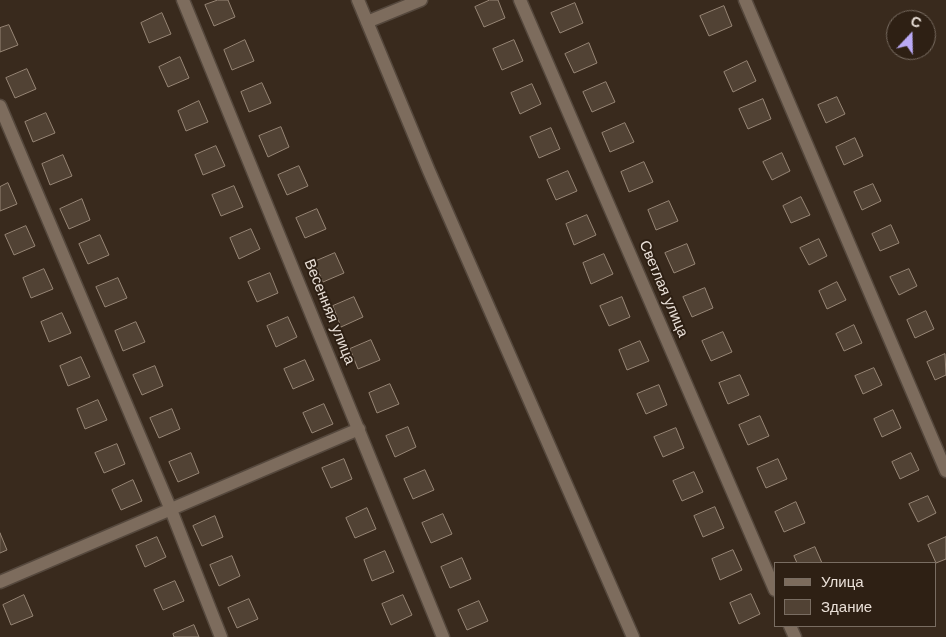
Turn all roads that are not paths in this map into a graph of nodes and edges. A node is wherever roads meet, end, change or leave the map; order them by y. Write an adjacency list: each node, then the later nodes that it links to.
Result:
1 (183, 0): 8 (street, Весенняя улица)
2 (358, 0): 6 (street)
3 (421, 0): 6 (street)
4 (520, 0): 12 (street, Светлая улица)
5 (745, 0): 9 (street)
6 (367, 22): 15 (street)
7 (0, 106): 10 (street)
8 (359, 429): 10 (street); 14 (street, Весенняя улица)
9 (946, 471)
10 (171, 510): 11 (street); 13 (street)
11 (0, 582)
12 (774, 588)
13 (222, 637)
14 (443, 637)
15 (633, 637)

